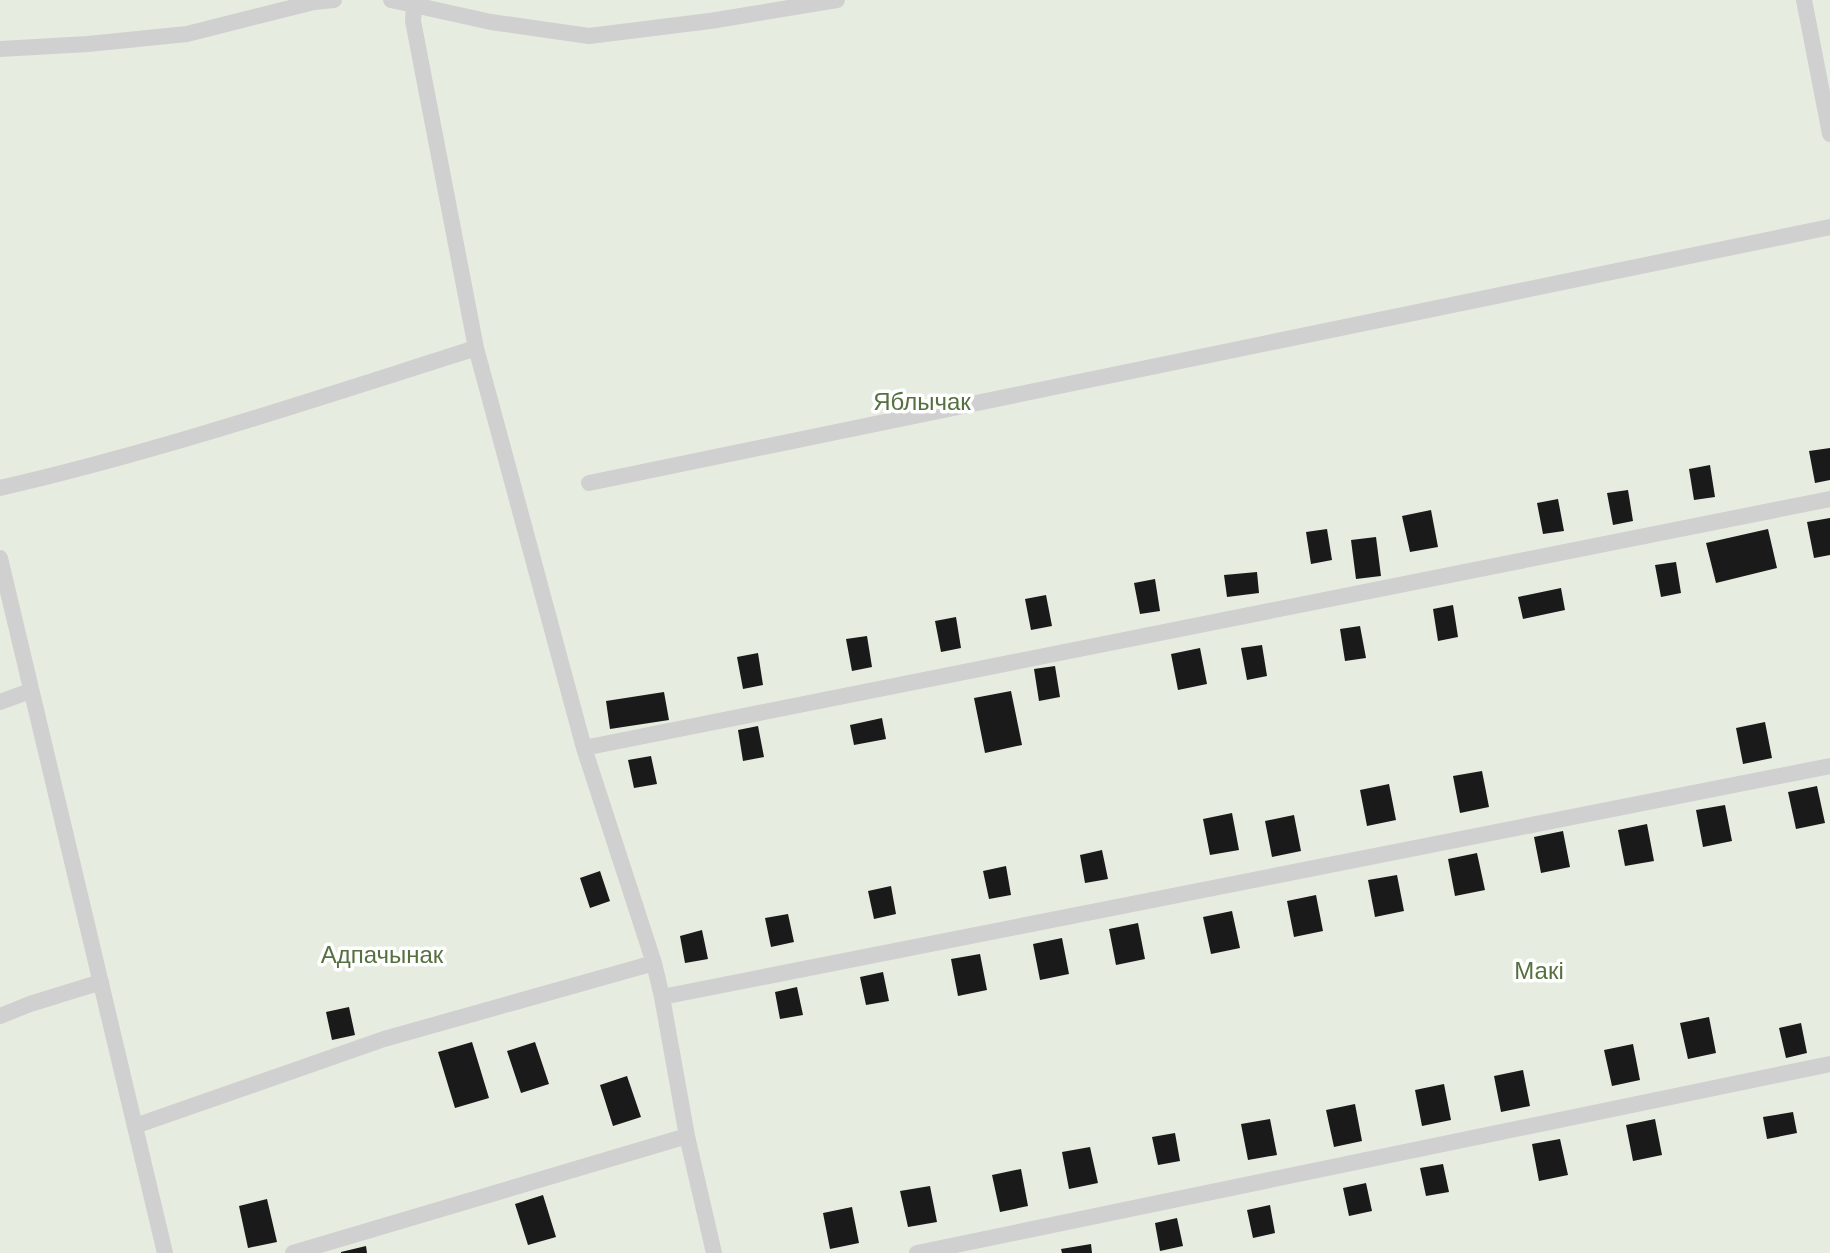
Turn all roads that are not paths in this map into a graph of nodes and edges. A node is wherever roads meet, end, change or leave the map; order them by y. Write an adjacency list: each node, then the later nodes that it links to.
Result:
1 (334, 0): 6 (lane)
2 (391, 0): 5 (lane)
3 (837, 0): 5 (lane)
4 (1804, 0): 7 (lane)
5 (414, 5): 9 (lane)
6 (0, 49)
7 (1830, 134)
8 (1830, 227): 10 (lane)
9 (476, 348): 11 (lane); 16 (lane)
10 (589, 483)
11 (0, 488)
12 (1830, 499): 16 (lane)
13 (0, 558): 14 (lane)
14 (30, 691): 15 (lane); 19 (lane)
15 (0, 702)
16 (584, 748): 18 (lane)
17 (1830, 766): 20 (lane)
18 (654, 963): 20 (lane); 23 (lane)
19 (101, 982): 21 (lane); 23 (lane)
20 (662, 997): 24 (lane)
21 (0, 1016)
22 (1830, 1064): 28 (lane)
23 (135, 1126): 25 (lane)
24 (687, 1136): 26 (lane); 27 (lane)
25 (165, 1253)
26 (293, 1253)
27 (714, 1253)
28 (917, 1253)

